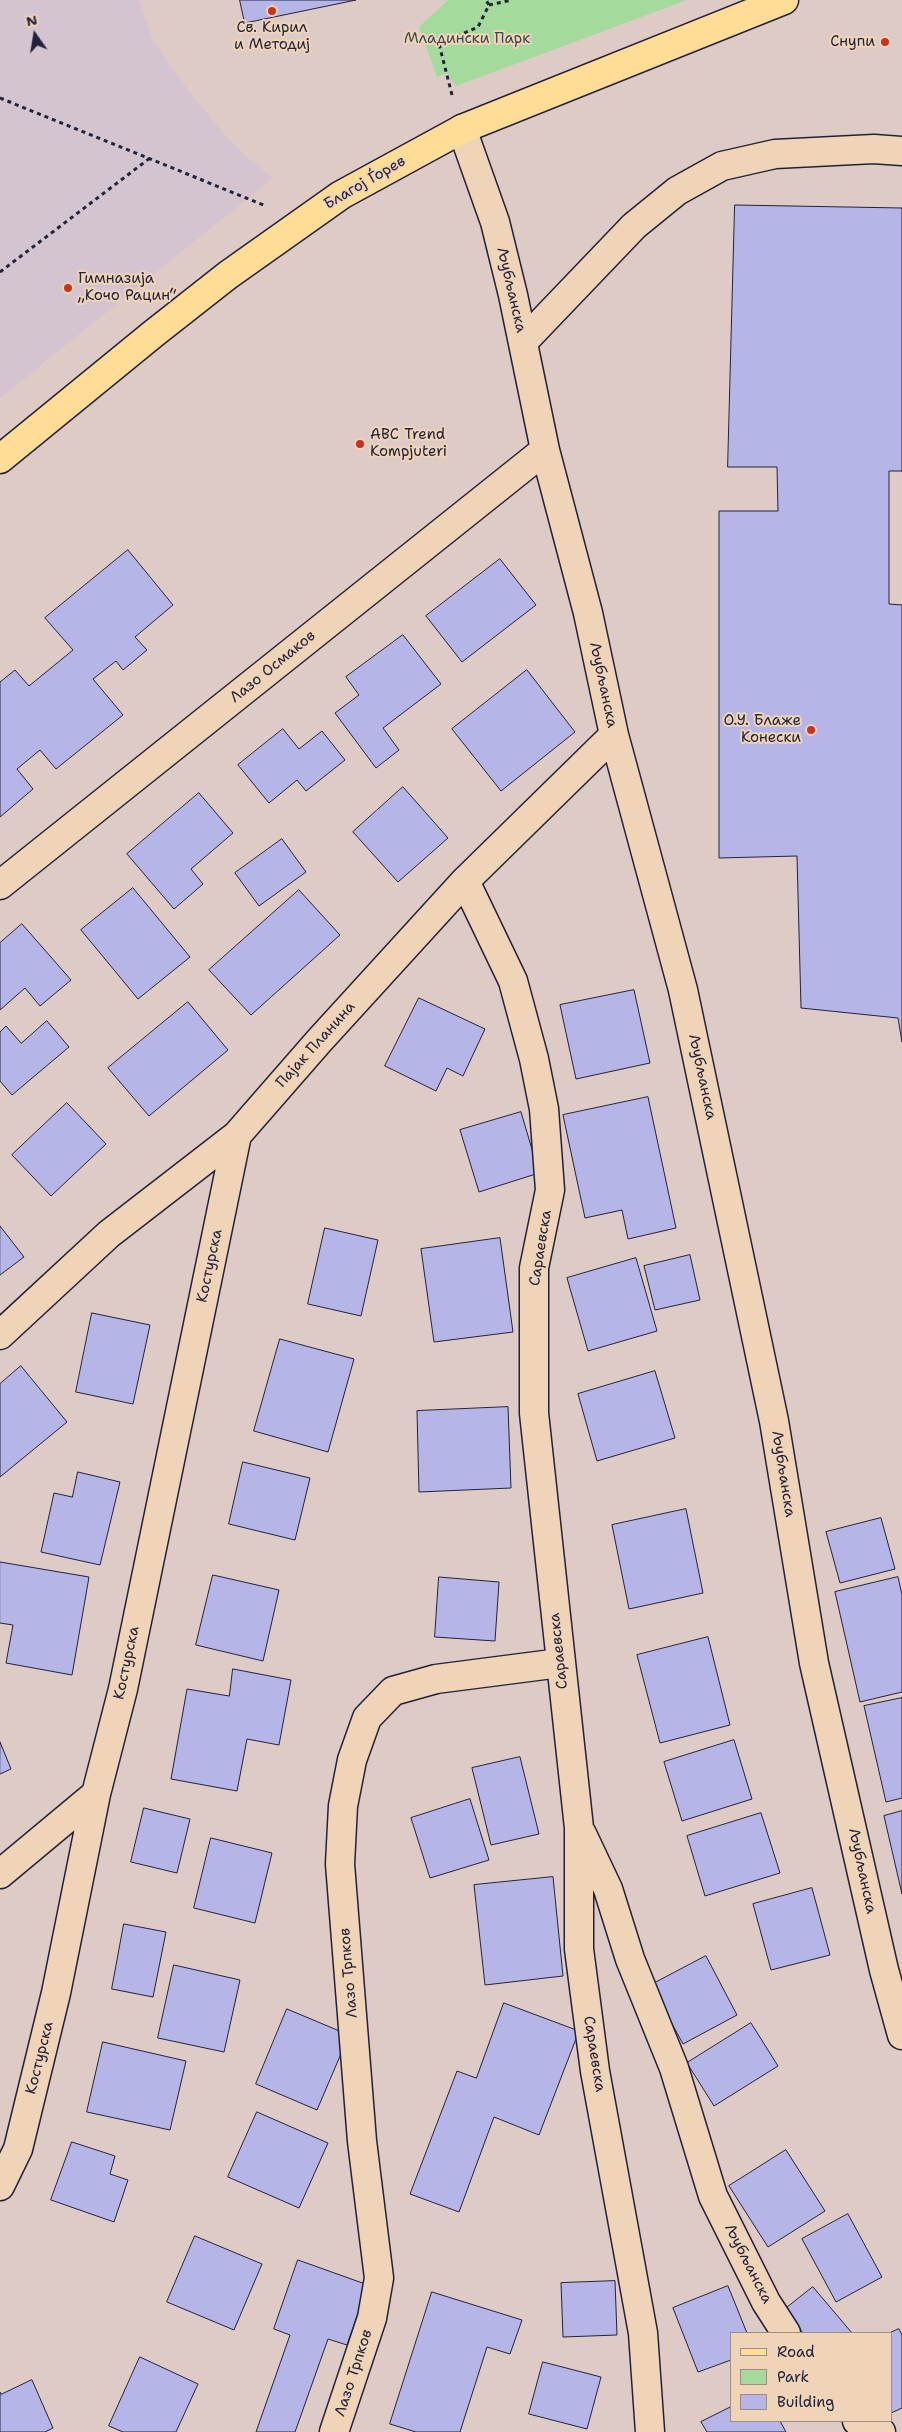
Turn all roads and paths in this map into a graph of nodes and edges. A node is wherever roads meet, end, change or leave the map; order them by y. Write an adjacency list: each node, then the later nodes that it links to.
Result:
1 (486, 0): 4 (path)
2 (512, 0): 4 (path)
3 (784, 0): 7 (main road, Благој Ѓорев)
4 (489, 5): 5 (path)
5 (447, 72)
6 (0, 98): 9 (path)
7 (462, 130): 10 (main road, Благој Ѓорев); 12 (street, Љубљанска)
8 (902, 151): 12 (street)
9 (150, 158): 10 (path); 11 (path)
10 (298, 224): 14 (main road, Благој Ѓорев)
11 (0, 272)
12 (523, 342): 13 (street, Љубљанска)
13 (545, 450): 15 (street, Љубљанска); 17 (street, Лазо Осмаков)
14 (0, 459)
15 (614, 735): 16 (street, Пајак Планина); 24 (street, Љубљанска)
16 (465, 881): 18 (street, Пајак Планина); 20 (street, Сараевска)
17 (0, 885)
18 (237, 1135): 19 (street, Пајак Планина); 21 (street, Костурска)
19 (0, 1335)
20 (560, 1663): 22 (street, Сараевска); 28 (street, Лазо Трпков)
21 (96, 1794): 23 (street); 25 (street, Костурска)
22 (578, 1828): 26 (street, Љубљанска); 29 (street, Сараевска)
23 (0, 1874)
24 (902, 2035)
25 (0, 2186)
26 (785, 2332)
27 (859, 2422): 30 (street)
28 (334, 2432)
29 (650, 2432)
30 (881, 2432)

